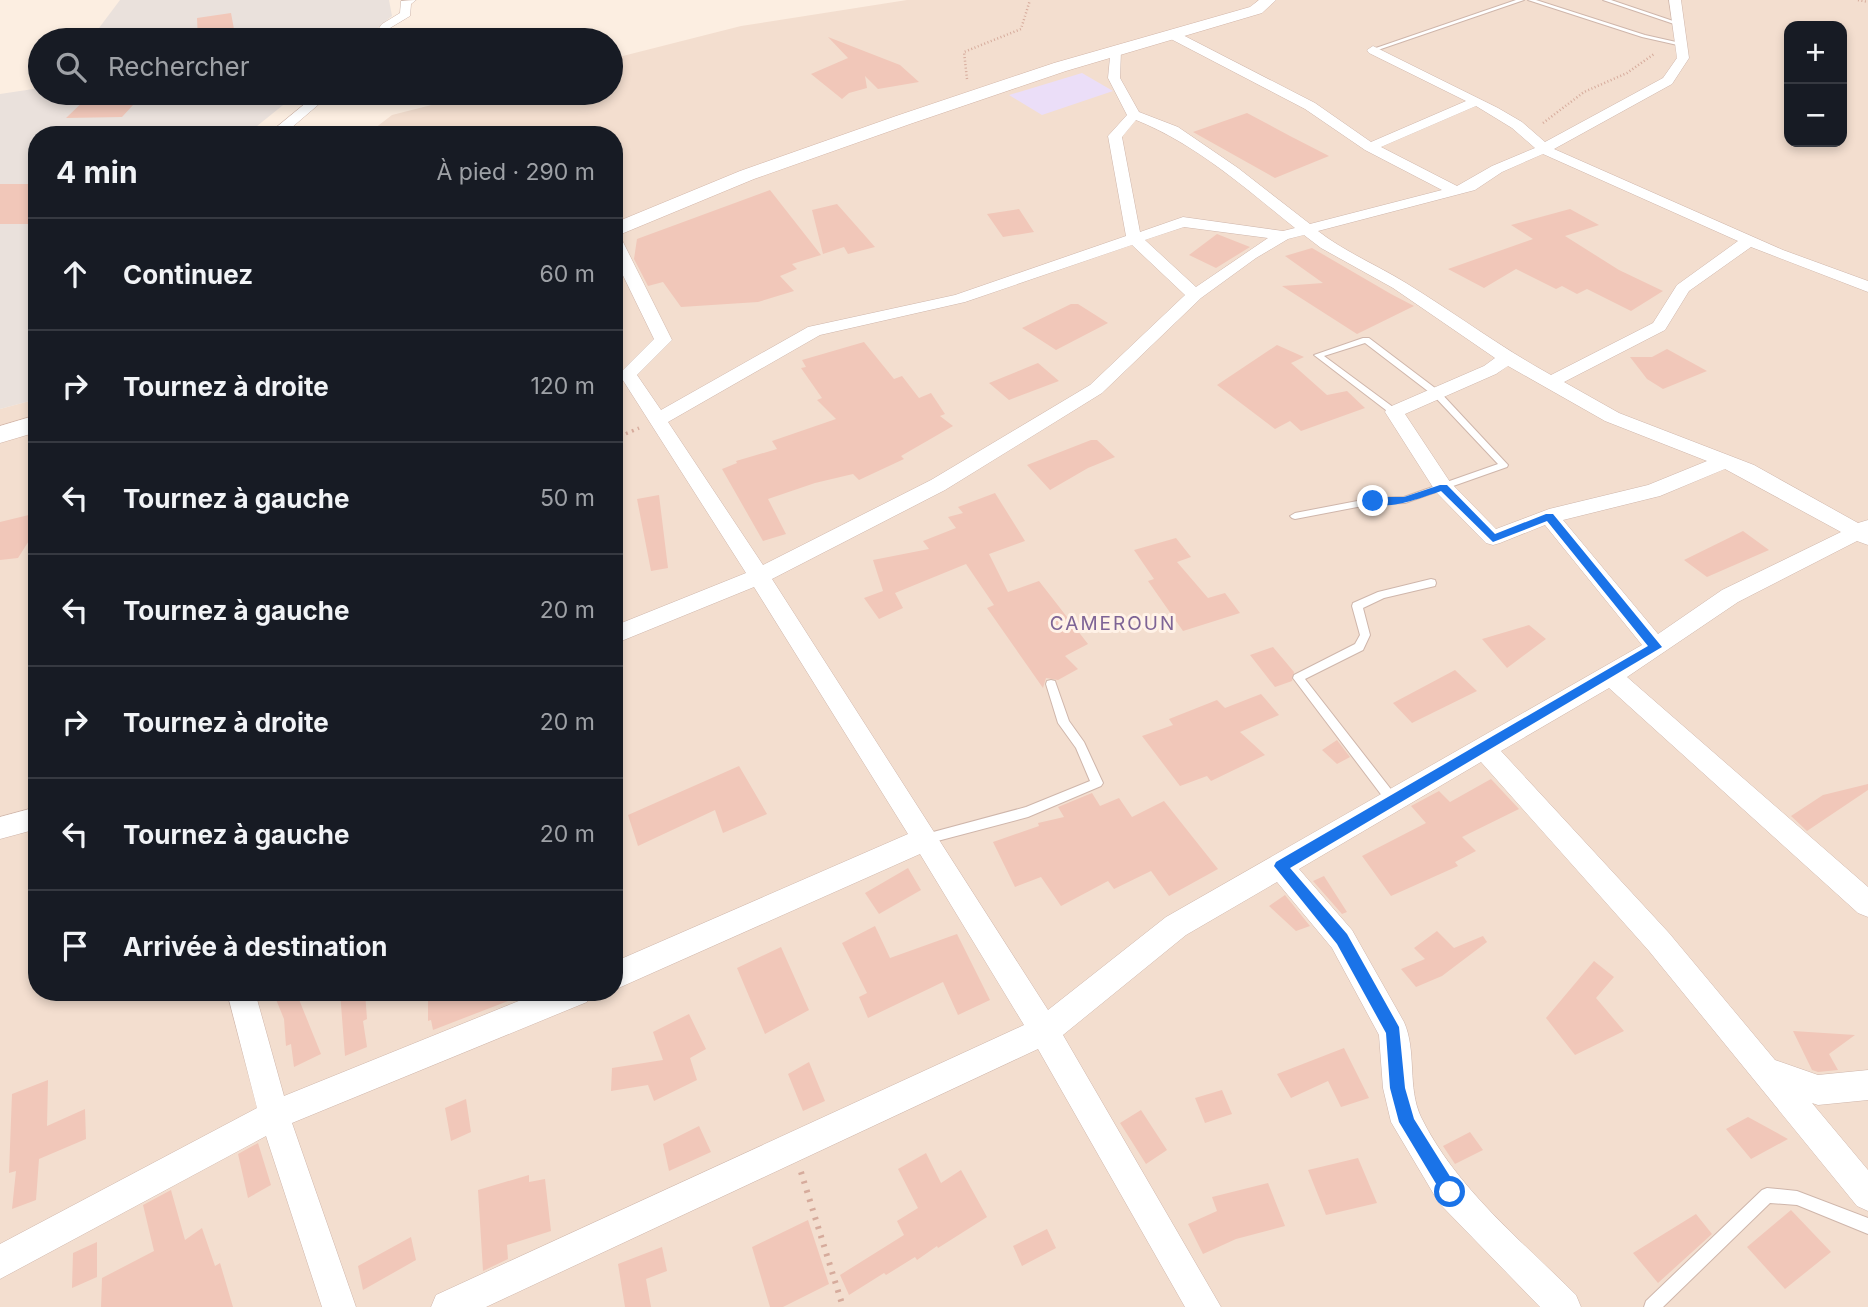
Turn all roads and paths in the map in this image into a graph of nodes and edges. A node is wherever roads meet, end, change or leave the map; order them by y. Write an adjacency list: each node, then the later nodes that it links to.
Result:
1 (410, 0): 11 (street)
2 (1030, 0): 17 (path)
3 (1268, 0): 12 (main road)
4 (1521, 0): 16 (lane)
5 (1531, 0): 13 (lane)
6 (1606, 0): 10 (lane)
7 (1675, 0): 10 (street)
8 (1858, 0): 9 (path)
9 (1868, 2)
10 (1679, 24): 14 (street)
11 (385, 28)
12 (1171, 34): 15 (main road); 22 (street)
13 (1667, 41): 14 (lane); 23 (path)
14 (1682, 44): 23 (street)
15 (1115, 50): 17 (main road); 20 (street)
16 (1373, 50): 18 (street)
17 (969, 98): 25 (main road)
18 (1475, 102): 22 (street); 23 (street)
19 (311, 105): 21 (street)
20 (1133, 115): 26 (street); 28 (street)
21 (285, 126)
22 (1370, 147): 24 (street)
23 (1543, 149): 24 (street); 29 (street)
24 (1456, 191): 26 (street)
25 (623, 227)
26 (1305, 230): 27 (street); 33 (street)
27 (1283, 236): 28 (street); 32 (street)
28 (1134, 238): 32 (street); 37 (street)
29 (1749, 241): 31 (street); 34 (street)
30 (623, 258): 37 (street)
31 (1868, 287)
32 (1195, 295): 45 (street)
33 (1507, 358): 34 (street); 35 (street)
34 (1551, 382): 40 (street)
35 (1436, 393): 36 (street); 36 (lane); 41 (lane)
36 (1394, 412): 41 (street)
37 (657, 420): 45 (street)
38 (28, 426): 39 (main road)
39 (0, 435)
40 (1726, 461): 43 (street); 44 (street)
41 (1443, 487): 42 (lane); 43 (street)
42 (1296, 516)
43 (1549, 516): 48 (street)
44 (1865, 532): 48 (street)
45 (759, 576): 47 (street); 55 (street)
46 (1430, 583): 52 (lane)
47 (623, 631)
48 (1656, 647): 49 (street)
49 (1611, 676): 51 (street); 57 (street)
50 (1051, 684): 55 (lane)
51 (1484, 749): 52 (street); 62 (street)
52 (1393, 801): 56 (street)
53 (28, 820): 54 (street)
54 (0, 828)
55 (926, 839): 58 (street); 61 (street)
56 (1280, 866): 61 (street); 73 (street)
57 (1868, 904)
58 (623, 972)
59 (243, 1001): 64 (street)
60 (555, 1001): 64 (street)
61 (1044, 1031): 65 (street); 72 (street)
62 (1765, 1071): 63 (street); 66 (street)
63 (1868, 1085)
64 (274, 1115): 68 (street); 69 (street)
65 (793, 1148): 70 (street); 71 (path)
66 (1868, 1195)
67 (1868, 1226): 74 (lane)
68 (0, 1262)
69 (339, 1307)
70 (448, 1307)
71 (843, 1307)
72 (1203, 1307)
73 (1564, 1307)
74 (1651, 1307)

